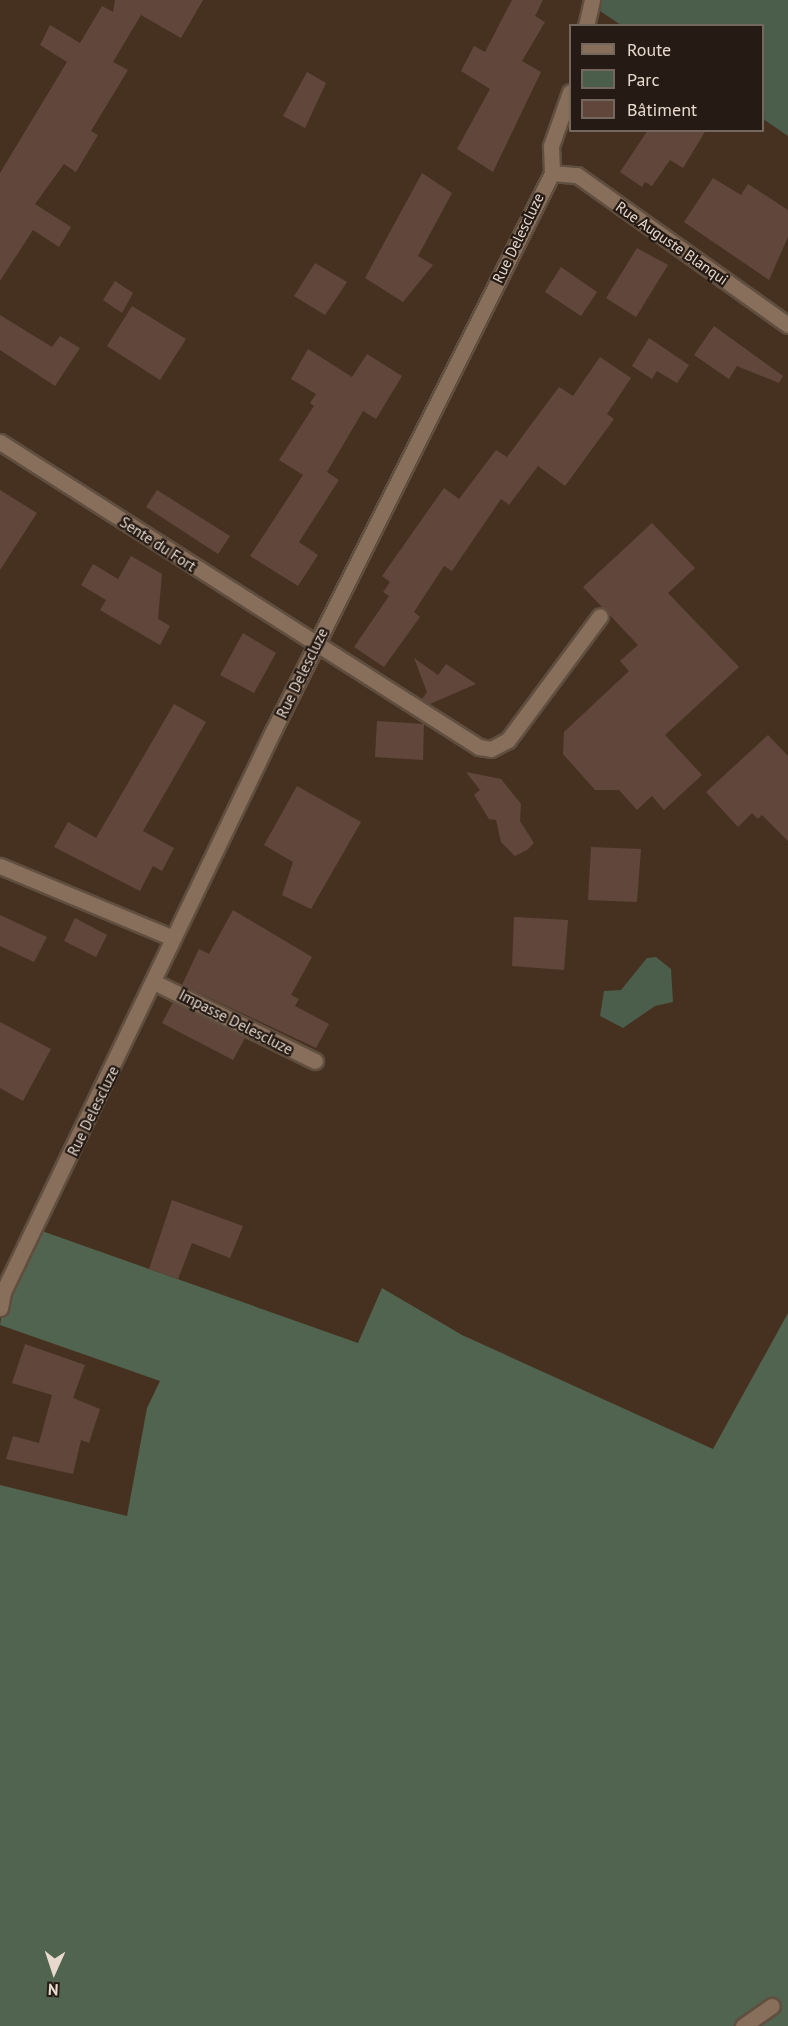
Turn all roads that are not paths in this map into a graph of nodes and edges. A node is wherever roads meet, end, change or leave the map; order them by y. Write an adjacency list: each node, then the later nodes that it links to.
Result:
1 (591, 0): 2 (street)
2 (586, 24)
3 (569, 95): 4 (street)
4 (552, 173): 5 (street, Rue Auguste Blanqui); 8 (street, Rue Delescluze)
5 (788, 325)
6 (0, 442): 8 (street, Sente du Fort)
7 (600, 616): 8 (street, Sente du Fort)
8 (316, 645): 10 (street, Rue Delescluze)
9 (0, 866): 10 (street)
10 (174, 938): 11 (street, Rue Delescluze)
11 (156, 983): 12 (street, Impasse Delescluze); 13 (street, Rue Delescluze)
12 (315, 1061)
13 (0, 1308)
14 (772, 2006): 15 (street)
15 (743, 2026)

